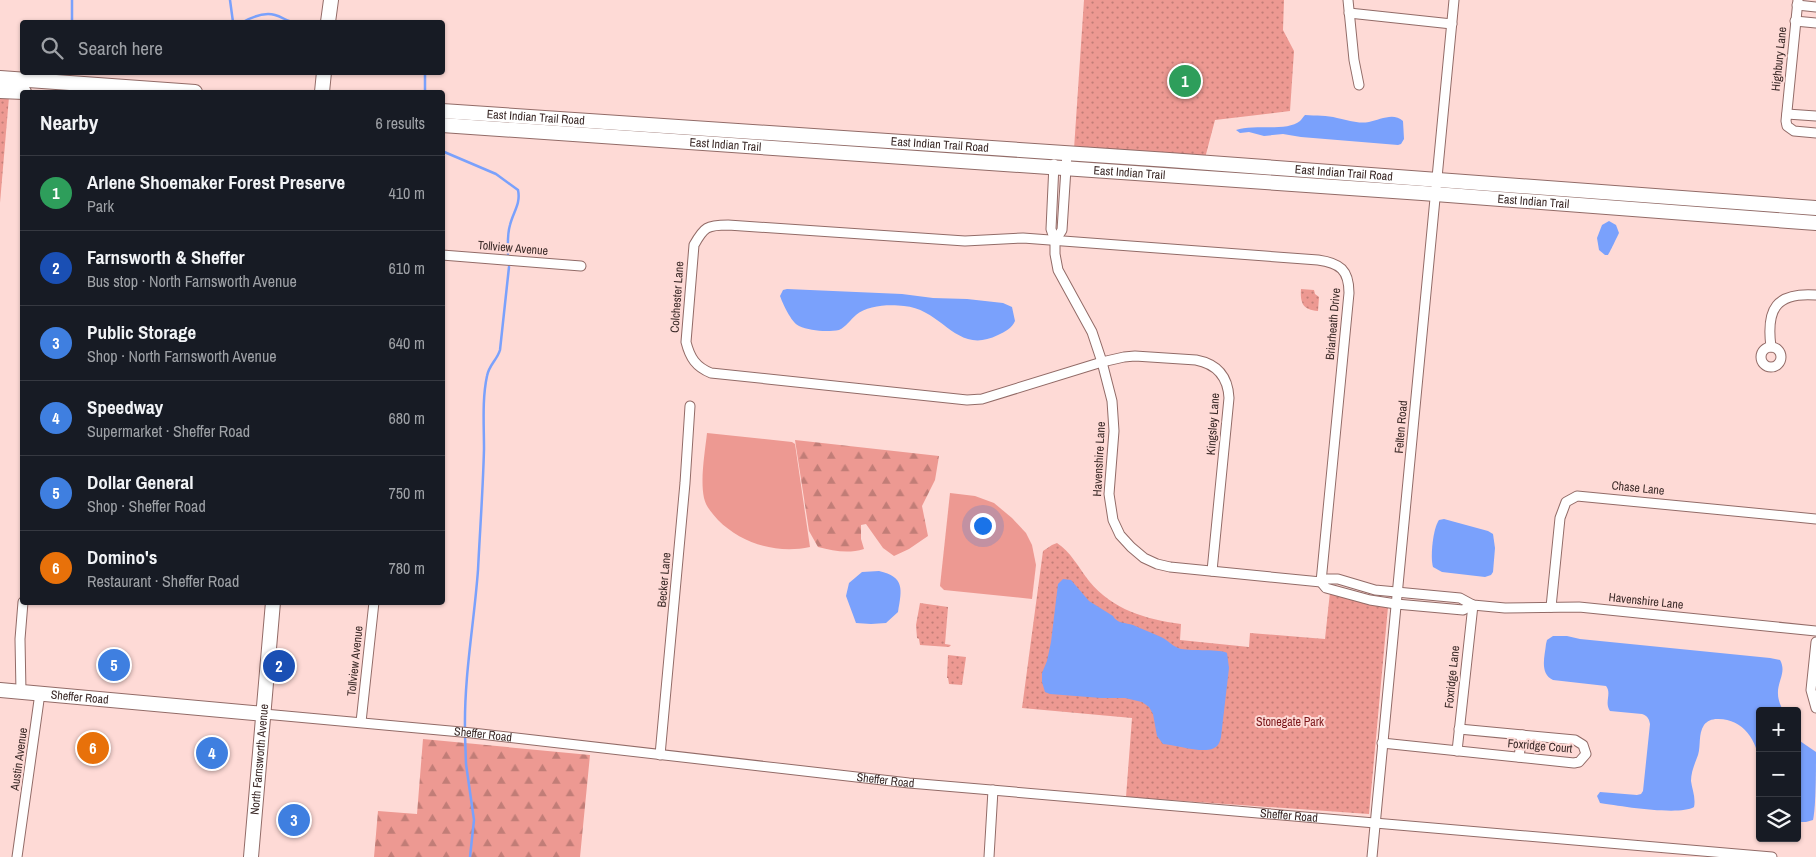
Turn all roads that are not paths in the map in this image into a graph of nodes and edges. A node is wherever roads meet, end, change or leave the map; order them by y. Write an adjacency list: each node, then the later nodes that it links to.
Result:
1 (330, 0): 7 (main road)
2 (1348, 0): 6 (street)
3 (1454, 0): 10 (street, Felten Road)
4 (1797, 2): 5 (street); 8 (street, Highbury Lane)
5 (1816, 7)
6 (1349, 13): 10 (street); 13 (street)
7 (328, 20)
8 (1796, 21): 9 (street); 20 (street, Highbury Lane)
9 (1816, 23)
10 (1452, 24): 27 (street, Felten Road)
11 (324, 75): 15 (main road)
12 (0, 78): 14 (main road)
13 (1359, 85)
14 (167, 90)
15 (322, 90)
16 (0, 91): 17 (main road)
17 (20, 92)
18 (445, 111): 22 (main road, East Indian Trail Road)
19 (1816, 116): 20 (street)
20 (1786, 117): 23 (street)
21 (445, 125): 24 (main road, East Indian Trail)
22 (742, 131): 24 (main road); 25 (main road, East Indian Trail Road)
23 (1816, 133)
24 (740, 146): 26 (main road, East Indian Trail)
25 (1061, 153): 26 (street, Havenshire Lane); 27 (main road, East Indian Trail Road)
26 (1060, 168): 28 (main road, East Indian Trail); 31 (street, Havenshire Lane)
27 (1437, 180): 28 (street, Felten Road); 29 (main road, East Indian Trail)
28 (1436, 194): 30 (main road, East Indian Trail); 41 (street, Felten Road)
29 (1816, 208)
30 (1816, 223)
31 (1056, 241): 36 (street, Havenshire Lane); 36 (street, Colchester Lane); 40 (street, Briarheath Drive)
32 (445, 255): 33 (street, Tollview Avenue)
33 (581, 266)
34 (1816, 296): 35 (street)
35 (1770, 347)
36 (1102, 362): 39 (street, Havenshire Lane); 39 (street, Kingsley Lane)
37 (690, 406): 60 (street, Becker Lane)
38 (1816, 519): 47 (street, Chase Lane)
39 (1212, 571): 40 (street, Havenshire Lane)
40 (1321, 582): 41 (street, Havenshire Lane); 42 (street, Havenshire Lane)
41 (1398, 592): 42 (street, Felten Road); 46 (street, Havenshire Lane)
42 (1396, 604): 46 (street, Havenshire Lane); 58 (street, Felten Road)
43 (23, 605): 51 (street)
44 (273, 605): 54 (main road, North Farnsworth Avenue)
45 (374, 605): 55 (street, Tollview Avenue)
46 (1473, 606): 47 (street, Havenshire Lane); 56 (street, Foxridge Lane)
47 (1551, 608): 48 (street, Havenshire Lane)
48 (1816, 630)
49 (1816, 642): 53 (street)
50 (0, 690): 51 (main road, Sheffer Road)
51 (21, 692): 52 (main road, Sheffer Road)
52 (40, 694): 54 (main road, Sheffer Road); 65 (street, Austin Avenue)
53 (1816, 708)
54 (264, 714): 55 (street, Sheffer Road); 66 (main road, North Farnsworth Avenue)
55 (361, 722): 60 (street, Sheffer Road)
56 (1459, 729): 57 (street, Foxridge Court); 59 (street, Foxridge Lane)
57 (1522, 735): 61 (street); 61 (street, Foxridge Court)
58 (1382, 744): 59 (street, Foxridge Court); 63 (street, Felten Road)
59 (1457, 751): 61 (street, Foxridge Court)
60 (660, 755): 62 (street, Sheffer Road)
61 (1519, 757)
62 (994, 790): 63 (street, Sheffer Road); 67 (street)
63 (1375, 823): 64 (street, Sheffer Road); 68 (street, Felten Road)
64 (1680, 852): 69 (street, Sheffer Road)
65 (17, 857)
66 (251, 857)
67 (989, 857)
68 (1372, 857)
69 (1772, 857)

